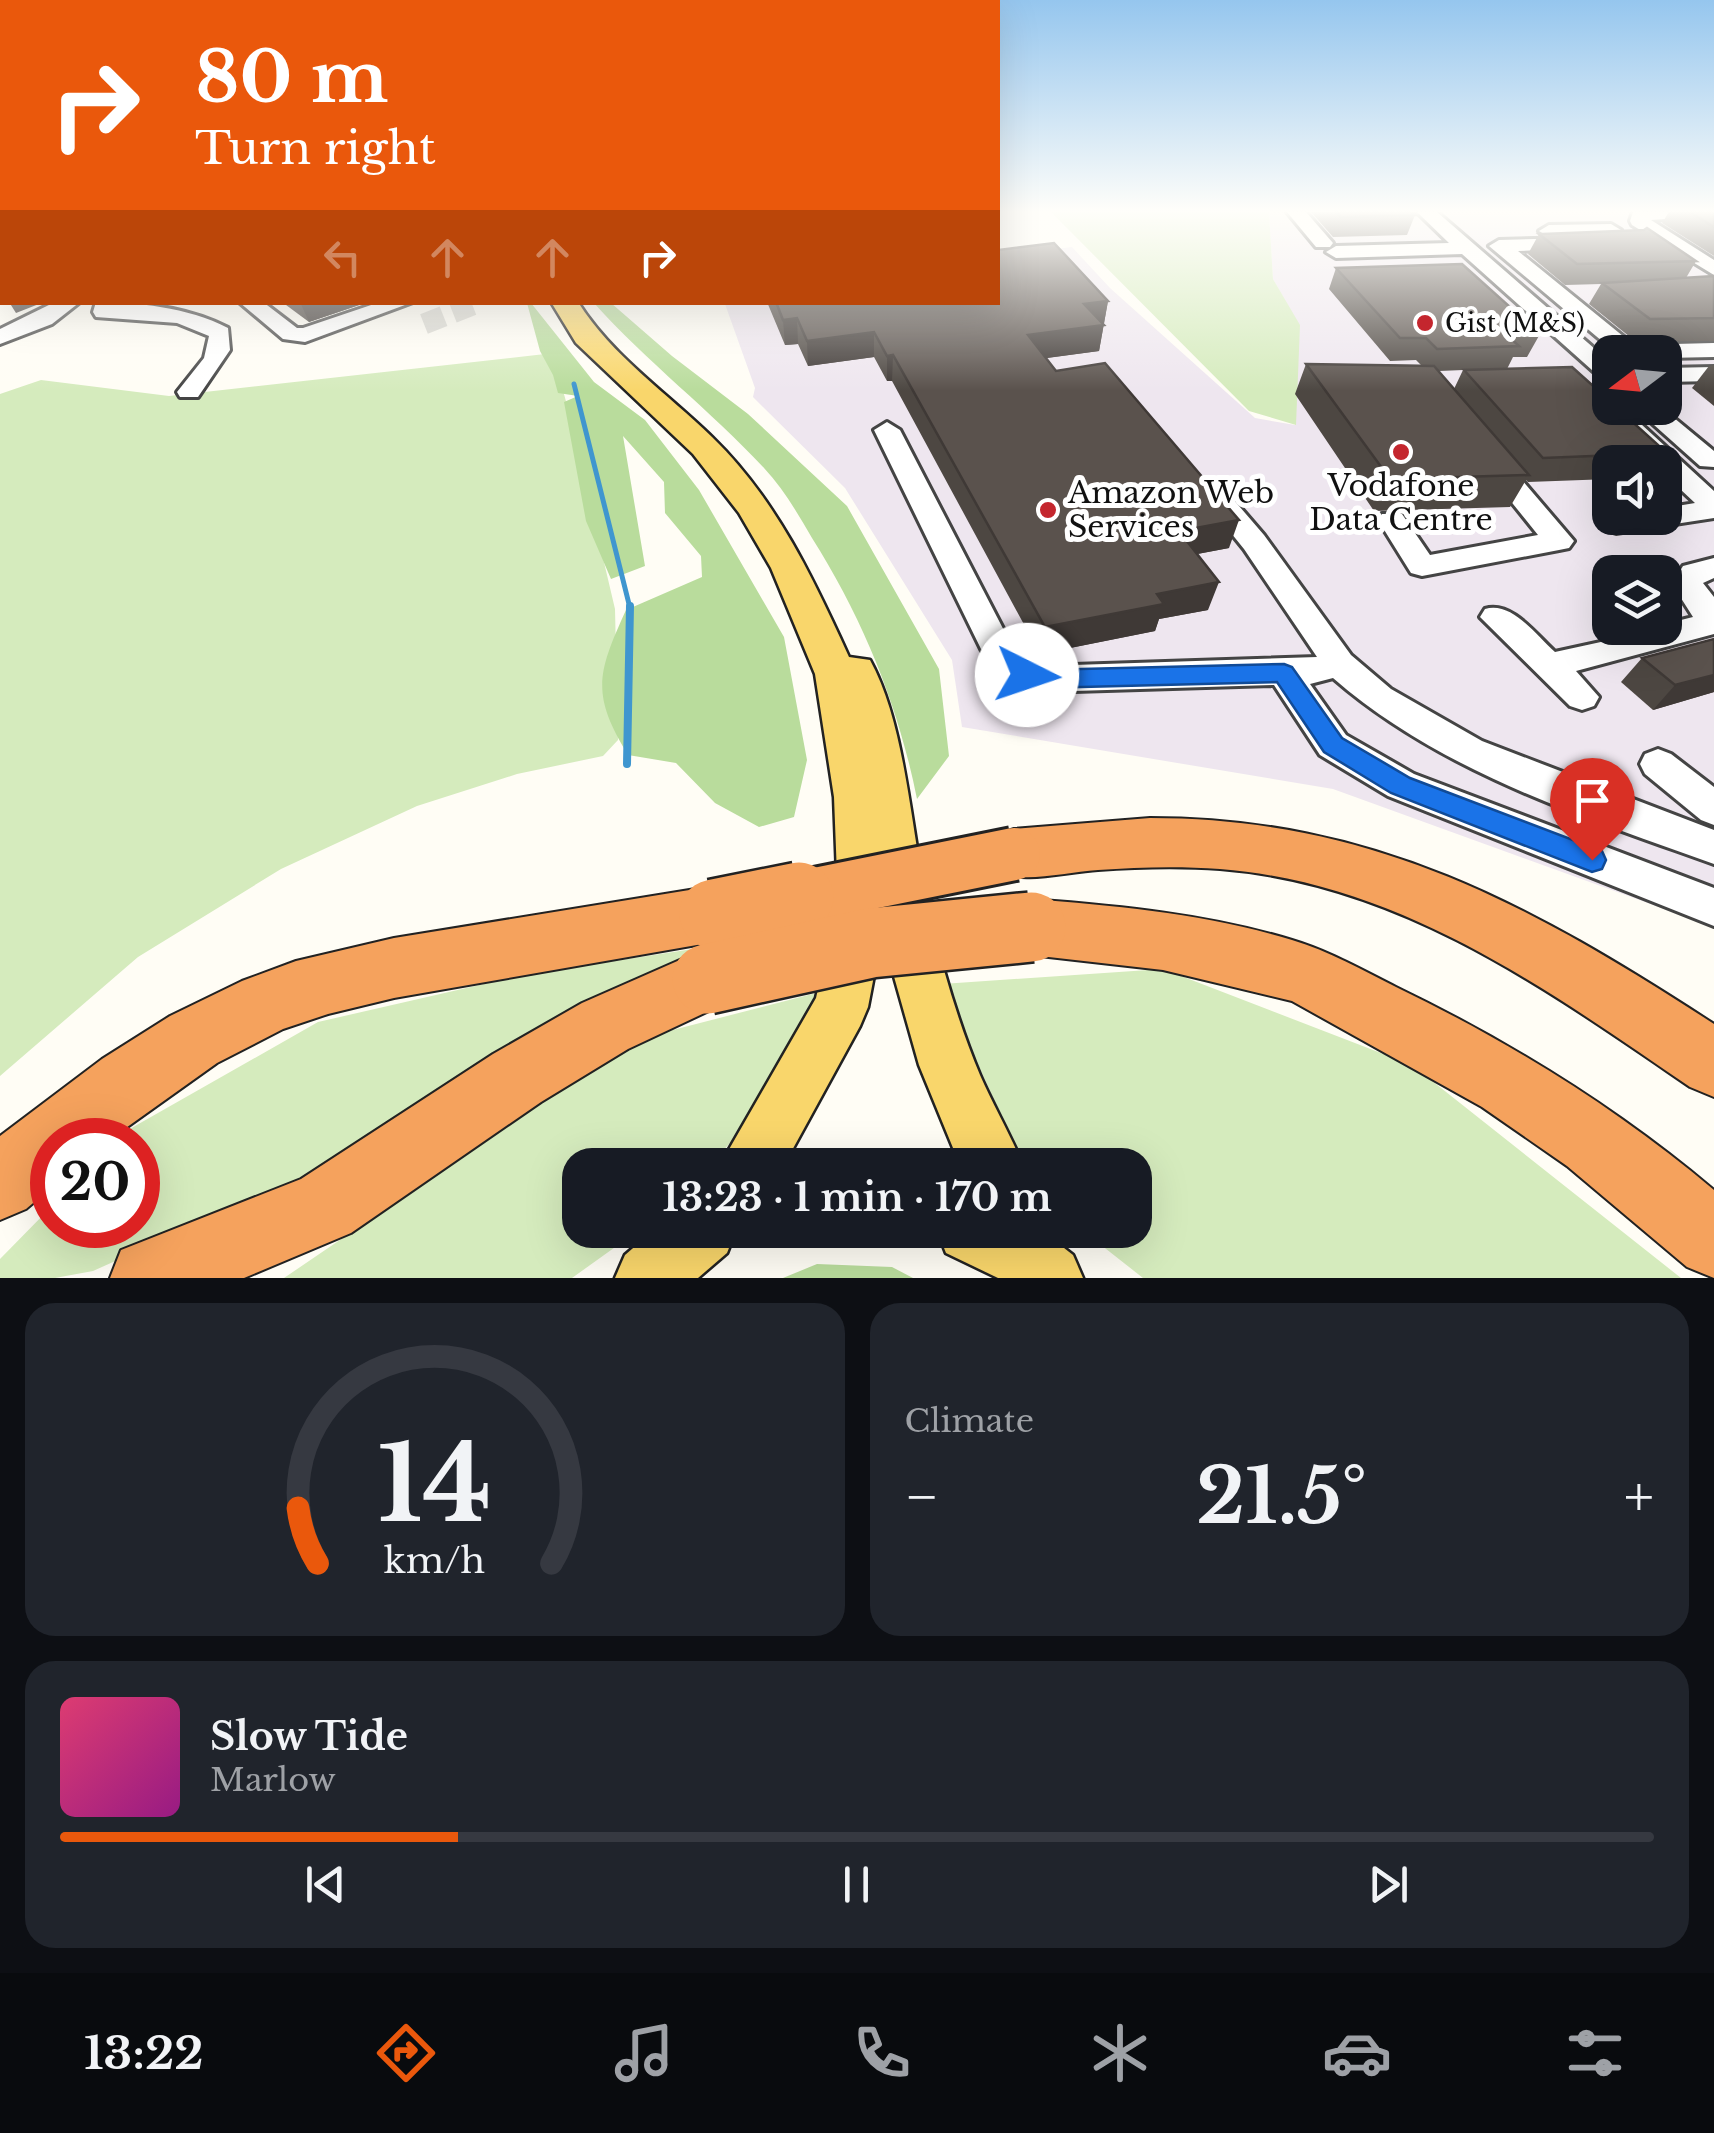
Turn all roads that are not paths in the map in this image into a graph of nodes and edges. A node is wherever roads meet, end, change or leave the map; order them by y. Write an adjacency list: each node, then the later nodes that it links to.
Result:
1 (1494, 272): 4 (street)
2 (1530, 272): 5 (street)
3 (1598, 294): 5 (street)
4 (1522, 296): 5 (street); 18 (street)
5 (1559, 296): 12 (street)
6 (66, 305): 13 (street)
7 (106, 305): 19 (street)
8 (252, 305): 9 (street)
9 (395, 305)
10 (566, 305): 41 (main road)
11 (586, 305): 42 (main road)
12 (1607, 335)
13 (0, 337)
14 (1714, 350): 15 (street)
15 (1682, 351)
16 (1714, 374): 17 (street)
17 (1682, 375)
18 (1592, 377)
19 (189, 392)
20 (1636, 425): 26 (street)
21 (1668, 425): 24 (street)
22 (887, 430): 33 (street)
23 (1474, 440): 28 (street)
24 (1714, 460)
25 (1191, 467): 31 (street)
26 (1714, 508): 27 (street)
27 (1682, 514)
28 (1392, 520)
29 (1714, 568): 32 (street)
30 (1496, 617): 32 (street)
31 (1339, 664): 33 (street); 37 (street)
32 (1550, 666): 34 (street)
33 (1284, 673): 38 (street)
34 (1582, 697)
35 (1658, 764): 36 (street)
36 (1714, 809)
37 (1714, 847)
38 (1714, 907)
39 (710, 947): 40 (highway, bridge); 43 (highway); 44 (highway, bridge); 48 (highway)
40 (1714, 1062)
41 (761, 1148)
42 (984, 1148)
43 (0, 1182)
44 (1714, 1240)
45 (683, 1248): 49 (main road)
46 (1011, 1248): 50 (main road)
47 (1035, 1248): 50 (main road)
48 (150, 1278)
49 (648, 1278)
50 (1050, 1278)

